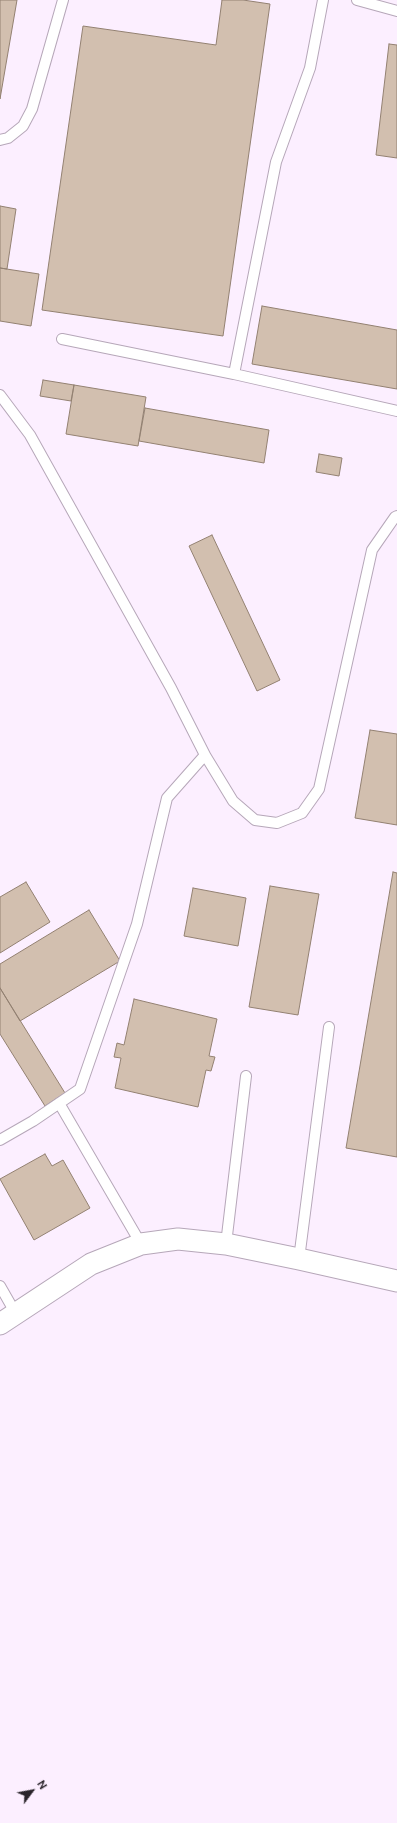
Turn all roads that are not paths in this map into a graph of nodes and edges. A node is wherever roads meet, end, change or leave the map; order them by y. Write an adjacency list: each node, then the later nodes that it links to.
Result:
1 (63, 0): 5 (lane)
2 (323, 0): 7 (lane)
3 (358, 0): 4 (lane)
4 (397, 11)
5 (0, 140)
6 (62, 339): 7 (lane)
7 (234, 374): 9 (lane)
8 (0, 395): 11 (lane)
9 (397, 411)
10 (397, 516): 11 (lane)
11 (205, 755): 14 (lane)
12 (329, 1027): 18 (lane)
13 (246, 1076): 17 (lane)
14 (59, 1103): 15 (lane); 16 (lane)
15 (0, 1140)
16 (141, 1244): 17 (street); 21 (street)
17 (226, 1244): 18 (street)
18 (299, 1259): 19 (street)
19 (397, 1282)
20 (0, 1286): 21 (lane)
21 (8, 1319)

